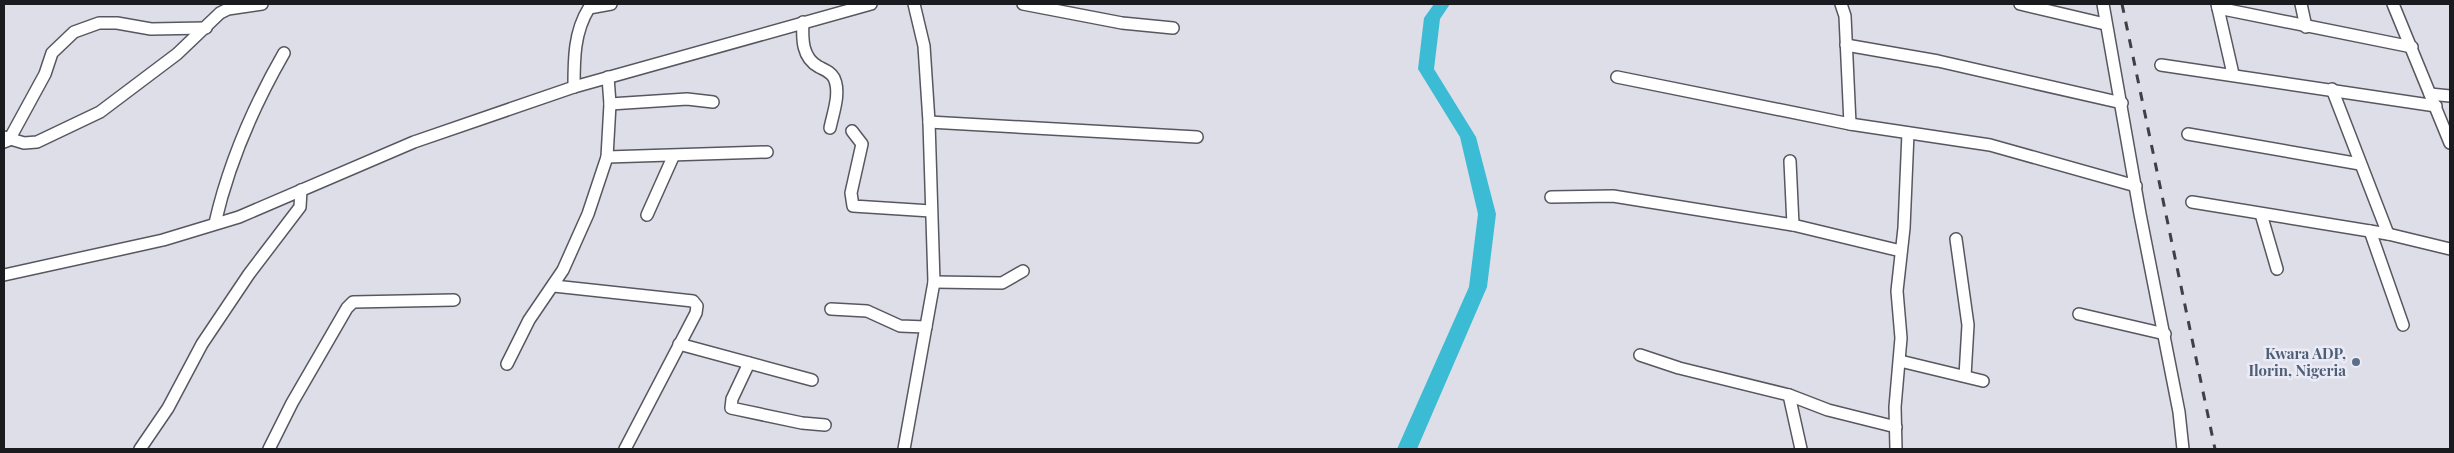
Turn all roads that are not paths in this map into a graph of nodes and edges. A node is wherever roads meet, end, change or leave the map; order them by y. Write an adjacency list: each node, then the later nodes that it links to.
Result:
1 (262, 4): 15 (street)
2 (611, 4): 24 (street)
3 (871, 4): 12 (street)
4 (914, 4): 32 (street)
5 (1024, 4): 16 (street)
6 (1841, 4): 17 (street)
7 (2020, 4): 13 (street)
8 (2103, 4): 13 (street)
9 (2301, 4): 14 (street)
10 (2393, 4): 18 (street)
11 (2217, 6): 14 (street); 21 (street)
12 (803, 22): 23 (street); 34 (street)
13 (2105, 24): 29 (street)
14 (2306, 27): 18 (street)
15 (206, 28): 39 (street); 39 (street)
16 (1173, 28)
17 (1846, 45): 29 (street); 33 (street)
18 (2412, 48): 26 (street)
19 (284, 53): 53 (street)
20 (2162, 65): 21 (street)
21 (2233, 74): 25 (street)
22 (1617, 77): 33 (street)
23 (608, 78): 24 (street); 30 (street)
24 (574, 87): 47 (street)
25 (2332, 89): 31 (street); 45 (street)
26 (2430, 94): 27 (street); 31 (street)
27 (2450, 96)
28 (712, 102): 30 (street)
29 (2122, 103): 46 (street)
30 (610, 104): 43 (street)
31 (2436, 106): 40 (street)
32 (929, 122): 38 (street); 50 (street)
33 (1850, 124): 36 (street)
34 (830, 128)
35 (852, 131): 50 (street)
36 (1908, 133): 46 (street); 59 (street)
37 (2188, 134): 45 (street)
38 (1197, 137)
39 (6, 140)
40 (2450, 143)
41 (767, 152): 42 (street)
42 (673, 156): 43 (street); 52 (street)
43 (607, 157): 64 (street)
44 (1790, 161): 54 (street)
45 (2360, 164): 56 (street)
46 (2136, 186): 70 (street)
47 (301, 190): 53 (street); 82 (street)
48 (1551, 197): 54 (street)
49 (2192, 202): 51 (street)
50 (932, 211): 63 (street)
51 (2261, 214): 55 (street); 60 (street)
52 (647, 215)
53 (215, 224): 62 (street)
54 (1793, 226): 59 (street)
55 (2370, 231): 56 (street); 68 (street)
56 (2388, 234): 58 (street)
57 (1956, 239): 76 (street)
58 (2450, 249)
59 (1901, 251): 73 (street)
60 (2277, 269)
61 (1023, 271): 63 (street)
62 (4, 274)
63 (934, 282): 69 (street)
64 (554, 286): 71 (street); 74 (street)
65 (454, 300): 83 (street)
66 (832, 308): 69 (street)
67 (2079, 314): 70 (street)
68 (2403, 325)
69 (926, 327): 85 (street)
70 (2165, 334): 88 (street)
71 (679, 344): 75 (street); 84 (street)
72 (1640, 355): 79 (street)
73 (1900, 361): 76 (street); 81 (street)
74 (507, 364)
75 (750, 364): 77 (street); 80 (street)
76 (1965, 376): 78 (street)
77 (812, 380)
78 (1983, 381)
79 (1789, 396): 81 (street); 86 (street)
80 (825, 425)
81 (1896, 428): 87 (street)
82 (140, 449)
83 (269, 449)
84 (625, 449)
85 (904, 449)
86 (1801, 449)
87 (1896, 449)
88 (2183, 449)

